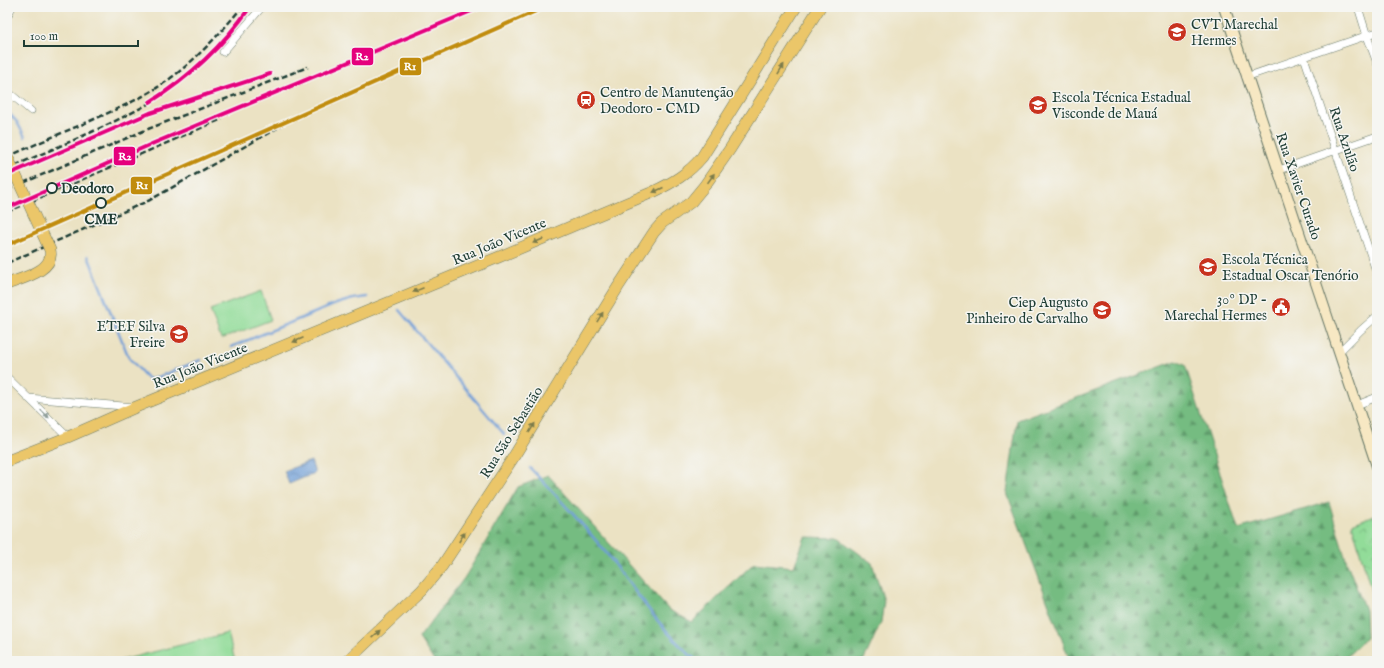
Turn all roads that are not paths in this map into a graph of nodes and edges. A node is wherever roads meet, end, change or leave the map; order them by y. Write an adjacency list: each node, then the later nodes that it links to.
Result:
1 (12, 7): 7 (street)
2 (262, 7): 10 (street)
3 (796, 7): 28 (main road, Rua João Vicente, one-way to 28)
4 (1224, 7): 13 (main road, Rua Xavier Curado)
5 (1358, 7): 9 (street)
6 (818, 8): 32 (main road, Rua São Sebastião, one-way to 6)
7 (7, 17)
8 (1377, 32): 9 (street)
9 (1367, 36): 11 (street); 12 (street)
10 (222, 52)
11 (1304, 57): 13 (street); 17 (street, Rua Azulão)
12 (1377, 63)
13 (1246, 77): 19 (main road, Rua Xavier Curado)
14 (7, 91): 15 (street)
15 (31, 111)
16 (1377, 136): 17 (street)
17 (1336, 151): 19 (street); 20 (street, Rua Azulão)
18 (7, 156): 21 (main road, bridge)
19 (1279, 170): 23 (main road, Rua Xavier Curado)
20 (1377, 274)
21 (7, 284)
22 (1377, 316): 23 (street)
23 (1340, 351): 27 (main road, Rua Xavier Curado)
24 (7, 377): 26 (street)
25 (1377, 397): 27 (street)
26 (28, 398): 28 (street, Rua João Vicente); 29 (street, one-way to 29)
27 (1357, 405): 31 (main road, Rua Xavier Curado)
28 (136, 407): 29 (main road, Rua João Vicente)
29 (68, 437): 30 (main road, Rua João Vicente)
30 (7, 461)
31 (1377, 466)
32 (347, 661)

